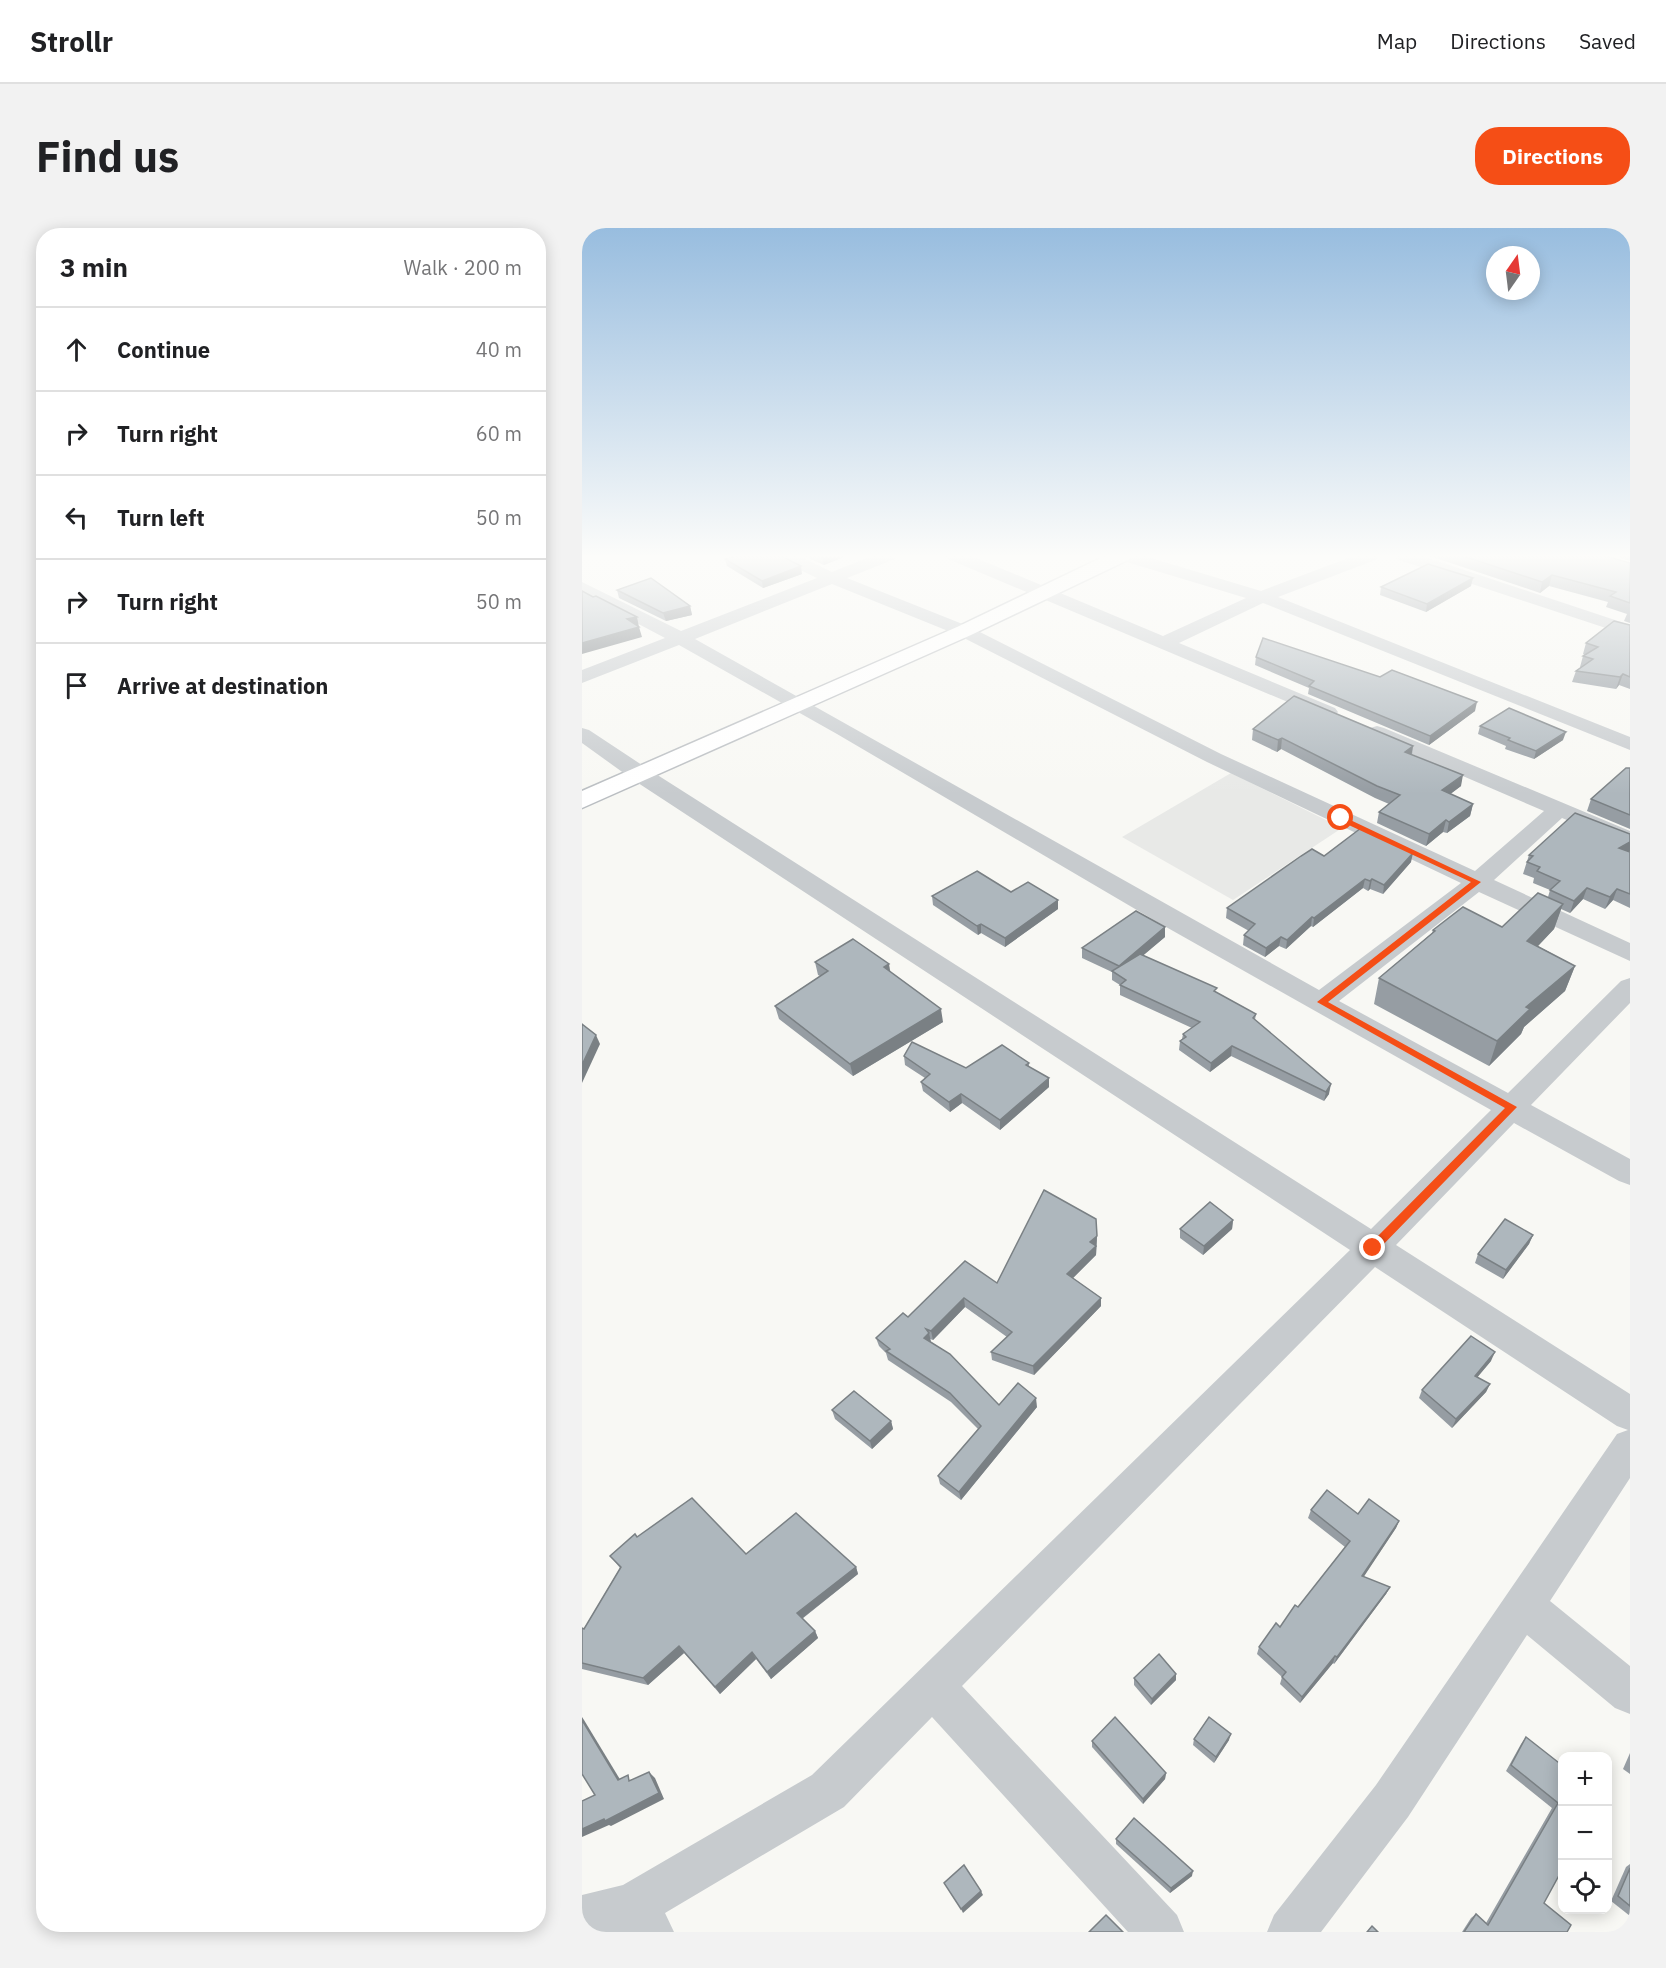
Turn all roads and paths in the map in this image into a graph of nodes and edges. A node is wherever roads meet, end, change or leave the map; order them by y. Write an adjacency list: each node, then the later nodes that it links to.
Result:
1 (672, 635): 8 (street)
2 (692, 635): 8 (street)
3 (956, 635): 11 (main road)
4 (971, 635): 18 (street)
5 (1143, 635): 9 (street)
6 (1182, 635): 9 (street)
7 (1359, 635): 13 (street)
8 (681, 639): 10 (street); 11 (street)
9 (1164, 643): 16 (street)
10 (582, 677)
11 (798, 704): 14 (main road); 21 (street)
12 (582, 734): 14 (street)
13 (1626, 738)
14 (640, 774): 15 (main road); 24 (street)
15 (582, 800)
16 (1559, 809): 17 (street); 18 (street)
17 (1630, 839)
18 (1477, 882): 19 (street); 21 (street)
19 (1630, 953)
20 (1630, 987): 22 (street)
21 (1321, 1002): 22 (street)
22 (1512, 1107): 23 (street); 24 (street)
23 (1630, 1173)
24 (1373, 1248): 25 (street); 28 (street)
25 (1630, 1414)
26 (1630, 1446): 27 (street)
27 (1523, 1605): 29 (street); 33 (street)
28 (933, 1686): 31 (street); 32 (street)
29 (1630, 1693)
30 (582, 1919): 31 (street)
31 (641, 1919)
32 (1160, 1932)
33 (1291, 1932)

